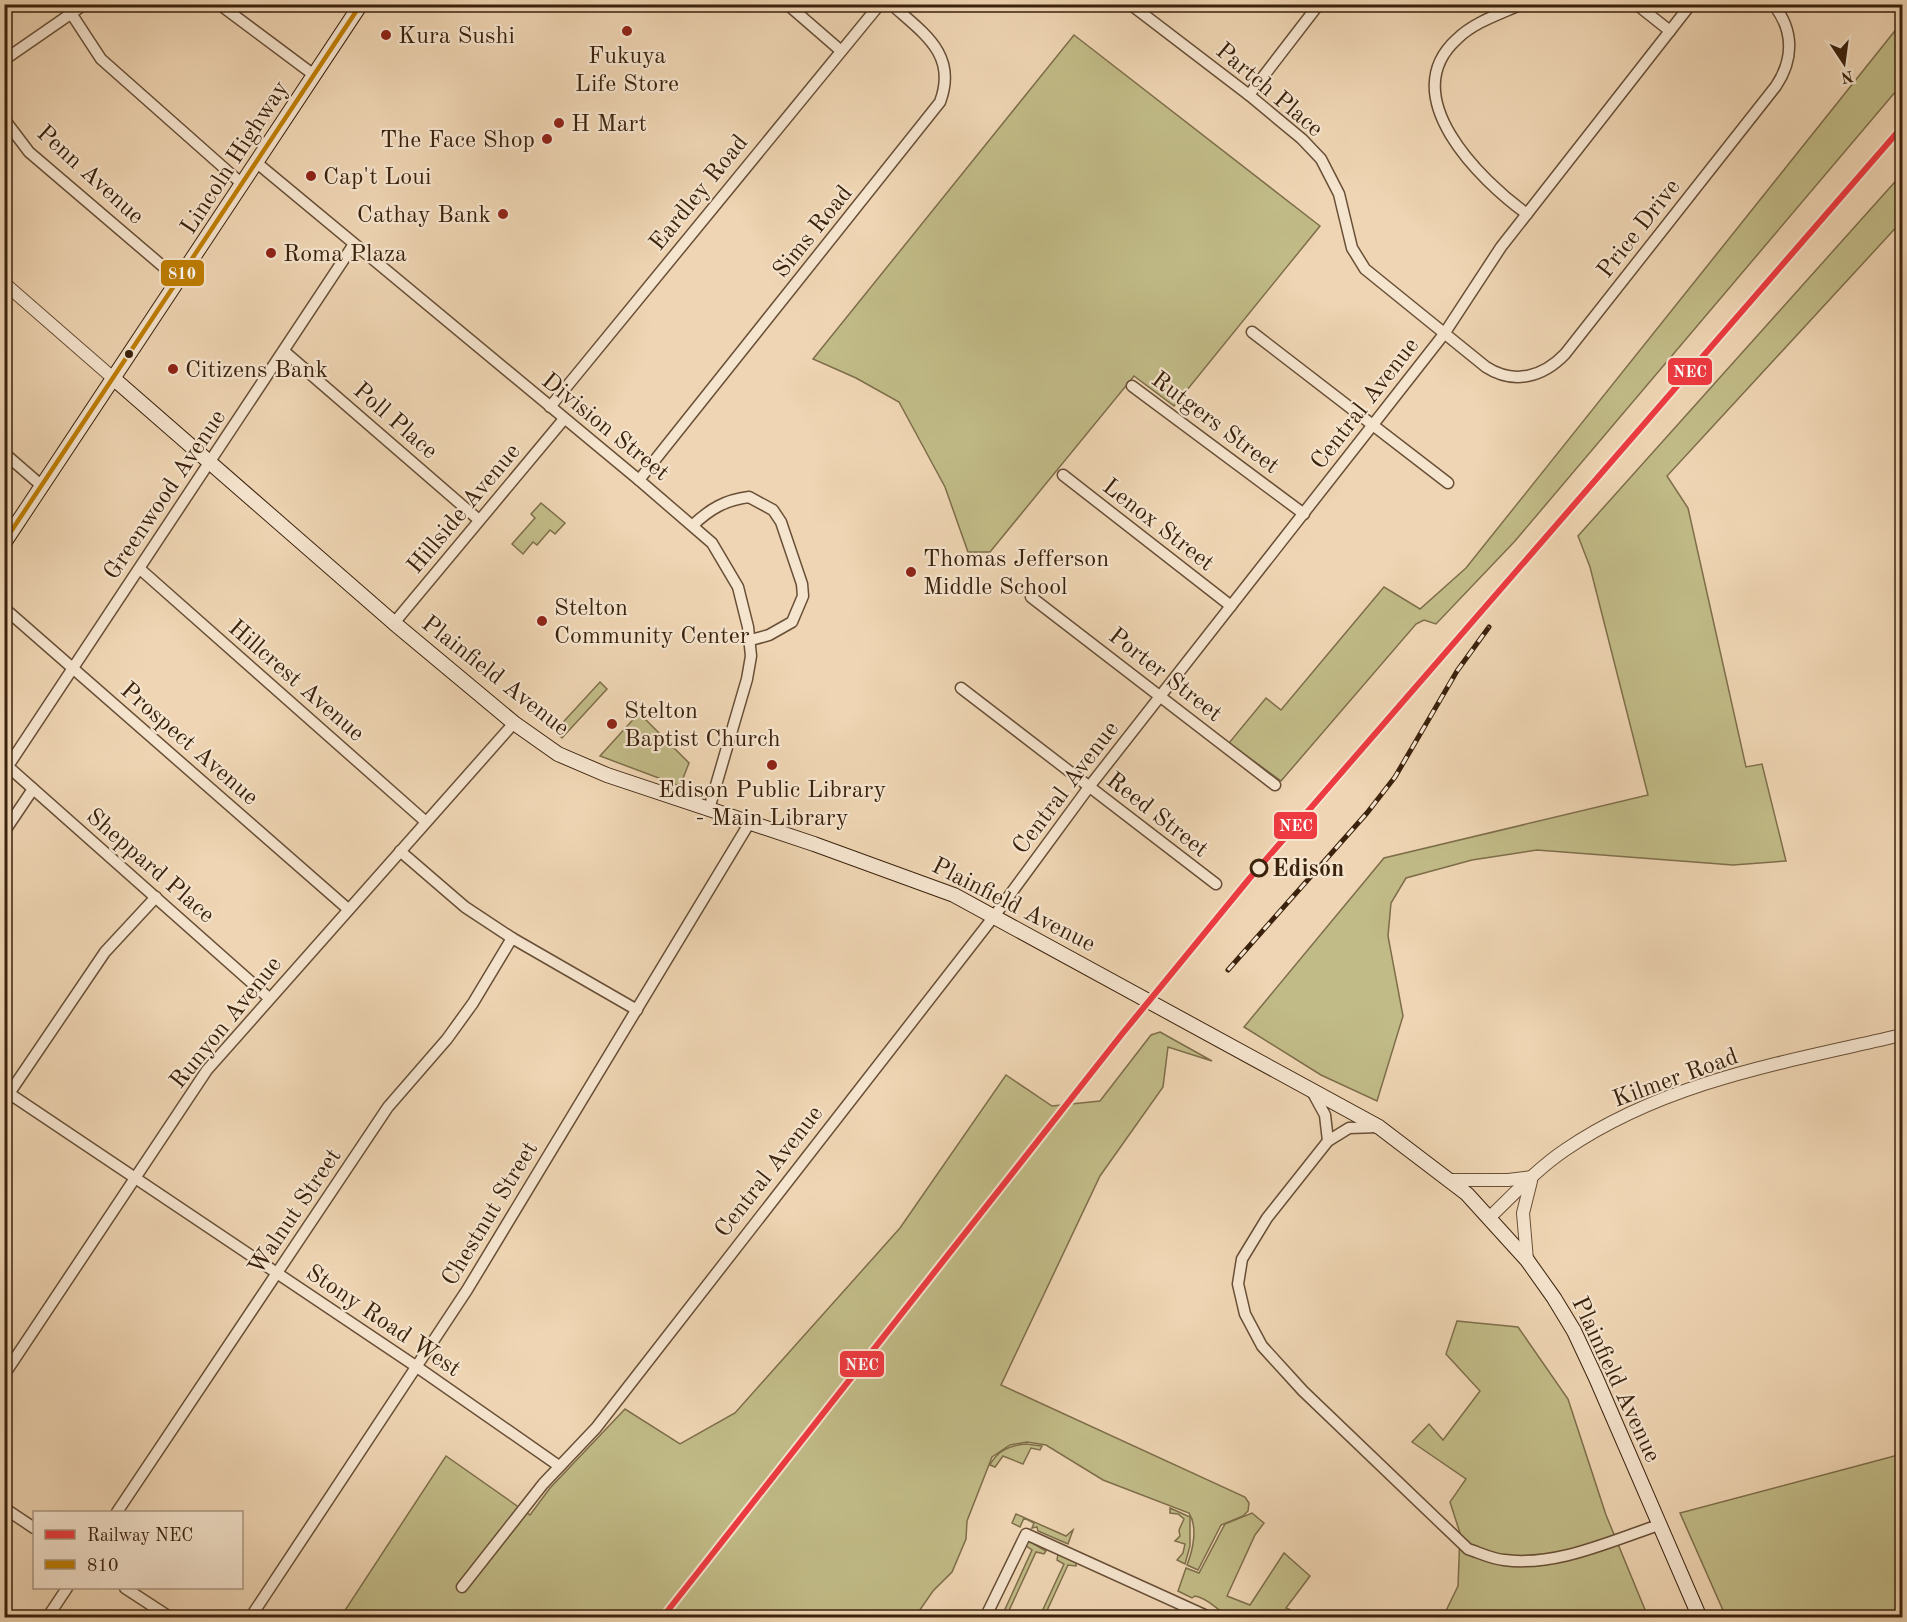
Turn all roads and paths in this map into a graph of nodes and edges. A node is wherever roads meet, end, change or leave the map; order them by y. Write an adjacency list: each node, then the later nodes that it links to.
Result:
1 (65, 4): 14 (street)
2 (85, 4): 14 (street)
3 (219, 4): 18 (street)
4 (361, 4): 18 (main road, Lincoln Highway)
5 (787, 4): 16 (street)
6 (880, 4): 16 (street, Eardley Road)
7 (891, 4): 38 (street, Sims Road)
8 (1130, 4): 19 (street, Partch Place)
9 (1319, 4): 19 (street)
10 (1522, 4): 23 (street)
11 (1636, 4): 15 (street)
12 (1691, 4): 15 (street, Central Avenue)
13 (1773, 4): 28 (street, Price Drive)
14 (72, 15): 17 (street); 22 (street)
15 (1670, 31): 23 (street, Central Avenue)
16 (840, 50): 32 (street, Eardley Road)
17 (4, 60)
18 (314, 75): 21 (main road, Lincoln Highway)
19 (1249, 95): 28 (street, Partch Place)
20 (4, 119): 25 (street, Penn Avenue)
21 (257, 163): 22 (main road, Lincoln Highway); 24 (street, Division Street)
22 (241, 183): 25 (main road, Lincoln Highway)
23 (1527, 214): 28 (street, Central Avenue)
24 (354, 244): 29 (street, Greenwood Avenue); 32 (street, Division Street)
25 (180, 281): 30 (main road, Lincoln Highway)
26 (4, 283): 30 (street, Plainfield Avenue)
27 (1252, 332): 34 (street)
28 (1444, 334): 34 (street, Central Avenue)
29 (285, 352): 36 (street, Greenwood Avenue); 42 (street, Poll Place)
30 (112, 378): 36 (main road, Plainfield Avenue); 40 (main road, Lincoln Highway)
31 (1132, 386): 41 (street, Rutgers Street)
32 (550, 407): 33 (street, Division Street)
33 (564, 419): 38 (street, Division Street); 42 (street, Hillside Avenue)
34 (1373, 425): 39 (street); 41 (street, Central Avenue)
35 (4, 453): 40 (street)
36 (209, 464): 45 (street, Greenwood Avenue); 49 (main road, Plainfield Avenue)
37 (1063, 475): 47 (street, Lenox Street)
38 (639, 480): 43 (street, Division Street)
39 (1448, 483)
40 (42, 486): 44 (main road, Lincoln Highway)
41 (1304, 514): 47 (street, Central Avenue)
42 (479, 520): 49 (street, Hillside Avenue)
43 (693, 525): 50 (street, Division Street); 50 (street)
44 (4, 543)
45 (140, 569): 51 (street, Greenwood Avenue); 60 (street, Hillcrest Avenue)
46 (1031, 597): 53 (street, Porter Street)
47 (1230, 606): 53 (street, Central Avenue)
48 (4, 608): 51 (street, Prospect Avenue)
49 (394, 623): 54 (main road, Plainfield Avenue)
50 (751, 639): 59 (street, Division Street)
51 (74, 668): 55 (street, Greenwood Avenue); 66 (street, Prospect Avenue)
52 (961, 688): 57 (street, Reed Street)
53 (1161, 697): 56 (street, Porter Street); 57 (street, Central Avenue)
54 (514, 723): 59 (main road, Plainfield Avenue); 60 (street, Runyon Avenue)
55 (6, 765): 58 (street, Sheppard Place)
56 (1275, 785)
57 (1089, 787): 64 (street, Reed Street); 67 (street, Central Avenue)
58 (33, 789): 62 (street); 65 (street, Sheppard Place)
59 (709, 809): 61 (main road, Plainfield Avenue)
60 (426, 822): 63 (street, Runyon Avenue)
61 (750, 822): 67 (main road, Plainfield Avenue); 70 (street, Chestnut Street)
62 (4, 832)
63 (400, 851): 66 (street, Runyon Avenue); 68 (street)
64 (1216, 885)
65 (156, 897): 69 (street, Sheppard Place); 73 (street)
66 (348, 909): 69 (street, Runyon Avenue)
67 (994, 915): 72 (main road, Plainfield Avenue); 84 (street, Central Avenue)
68 (512, 938): 70 (street); 81 (street, Walnut Street)
69 (269, 998): 77 (street, Runyon Avenue)
70 (637, 1010): 82 (street, Chestnut Street)
71 (1902, 1035): 76 (street, Kilmer Road)
72 (1313, 1093): 74 (main road, Plainfield Avenue); 75 (street)
73 (6, 1095): 77 (street, Stony Road West)
74 (1379, 1127): 75 (street); 78 (main road, Plainfield Avenue)
75 (1328, 1141): 87 (street)
76 (1532, 1177): 78 (street); 79 (street, Kilmer Road); 80 (street)
77 (136, 1178): 81 (street, Stony Road West); 83 (street, Runyon Avenue)
78 (1451, 1180): 79 (main road, Plainfield Avenue)
79 (1490, 1217): 80 (main road, Plainfield Avenue)
80 (1527, 1260): 87 (main road, Plainfield Avenue)
81 (277, 1274): 82 (street, Stony Road West); 86 (street, Walnut Street)
82 (417, 1367): 84 (street, Stony Road West); 95 (street, Chestnut Street)
83 (4, 1375)
84 (559, 1466): 89 (street, Central Avenue)
85 (4, 1508): 88 (street)
86 (118, 1511)
87 (1659, 1525): 98 (main road, Plainfield Avenue)
88 (33, 1527)
89 (462, 1587)
90 (65, 1589): 93 (street)
91 (128, 1589): 94 (street)
92 (1193, 1614): 96 (street); 97 (street)
93 (46, 1617)
94 (171, 1617)
95 (250, 1617)
96 (985, 1617)
97 (1211, 1617)
98 (1700, 1617)

